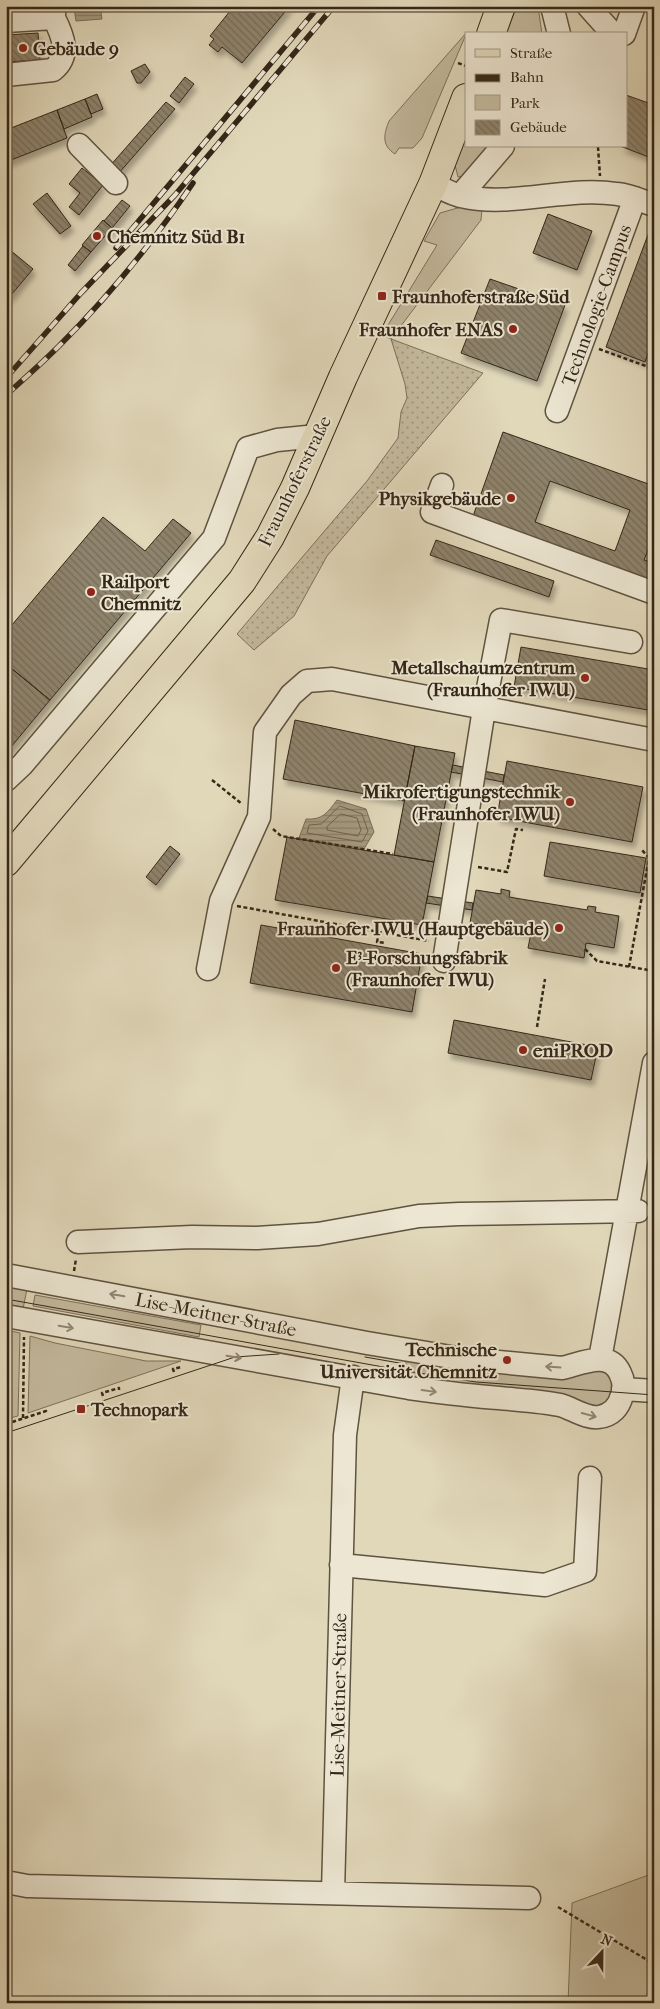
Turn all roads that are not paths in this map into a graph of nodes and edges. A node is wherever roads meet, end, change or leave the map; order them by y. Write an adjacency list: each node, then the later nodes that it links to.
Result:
1 (501, 6): 7 (main road)
2 (552, 6): 8 (street)
3 (588, 6): 9 (street)
4 (634, 6): 10 (street)
5 (54, 12): 6 (street); 11 (street)
6 (6, 21)
7 (492, 32)
8 (558, 32)
9 (611, 32)
10 (625, 32)
11 (6, 75)
12 (465, 101): 16 (main road, Fraunhoferstraße)
13 (79, 145): 15 (street)
14 (501, 148): 17 (street)
15 (116, 183)
16 (433, 184): 17 (street, Technologie-Campus); 20 (main road, Fraunhoferstraße)
17 (460, 196): 18 (street, Technologie-Campus)
18 (644, 202): 19 (street, Technologie-Campus)
19 (557, 411)
20 (317, 436): 26 (street); 27 (main road, Fraunhoferstraße)
21 (442, 485): 22 (street)
22 (654, 593)
23 (631, 642): 24 (street)
24 (484, 709): 25 (street); 28 (street); 29 (street)
25 (654, 740)
26 (6, 780)
27 (6, 862)
28 (446, 953)
29 (208, 969)
30 (654, 1063): 31 (street)
31 (632, 1211): 32 (street); 35 (street)
32 (78, 1242)
33 (6, 1275): 35 (street, Lise-Meitner-Straße, one-way to 33)
34 (6, 1316): 36 (street, Lise-Meitner-Straße, one-way to 36)
35 (600, 1359): 37 (street)
36 (353, 1377): 37 (street, Lise-Meitner-Straße, one-way to 37); 40 (street, Lise-Meitner-Straße)
37 (623, 1389): 38 (street)
38 (654, 1391)
39 (590, 1478): 40 (street)
40 (342, 1565): 42 (street, Lise-Meitner-Straße)
41 (6, 1882): 42 (street)
42 (333, 1893): 43 (street)
43 (529, 1898)

